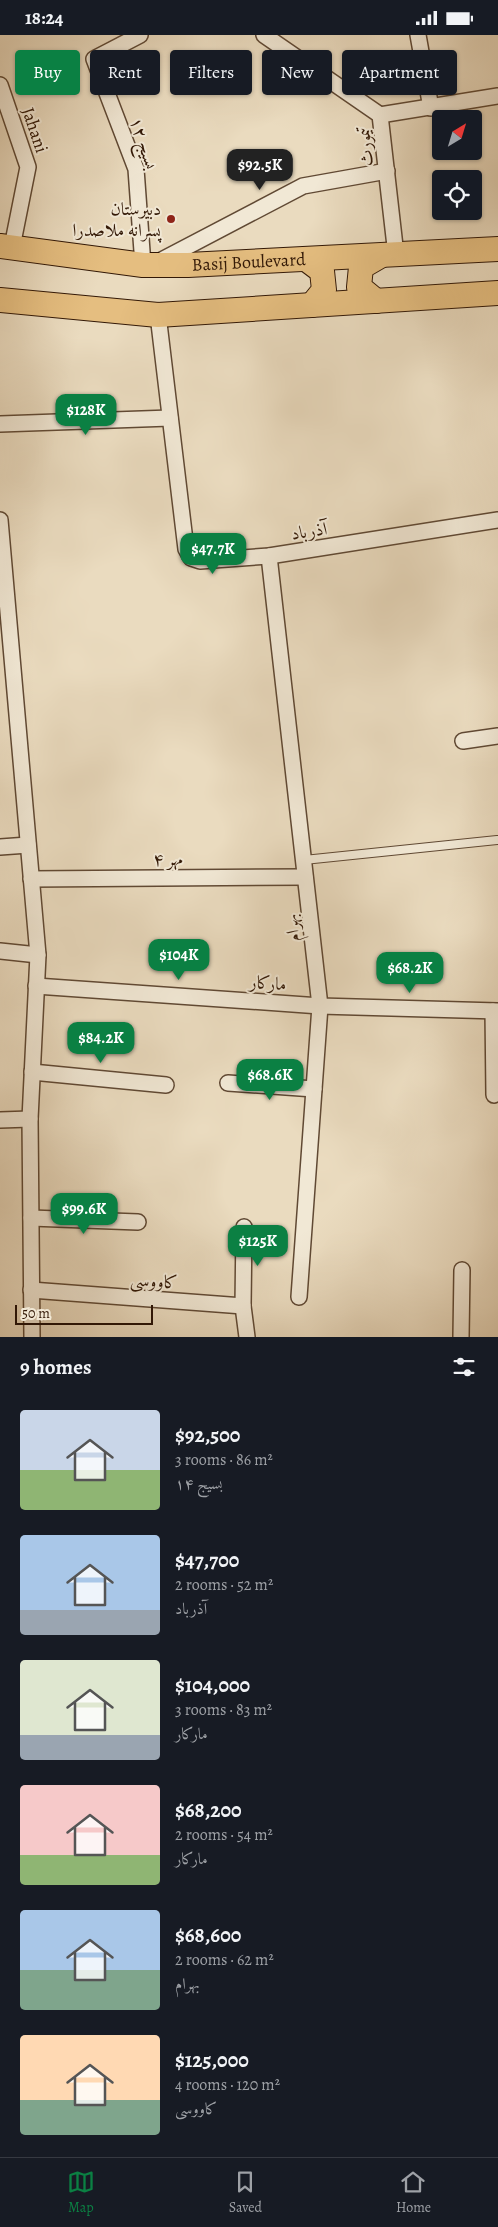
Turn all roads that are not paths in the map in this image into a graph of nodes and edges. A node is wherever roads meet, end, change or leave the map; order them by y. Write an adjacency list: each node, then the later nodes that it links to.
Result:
1 (140, 35): 13 (street, بسیج ۱۲)
2 (418, 35): 6 (street)
3 (272, 36): 7 (street, تیمورث)
4 (0, 85): 9 (street, Jahani)
5 (498, 96): 6 (street)
6 (431, 107): 7 (street)
7 (380, 115): 8 (street, تیمورث)
8 (387, 171): 11 (street, تیمورث); 13 (street)
9 (6, 246): 13 (main road, Basij Boulevard)
10 (498, 249): 11 (main road, Basij Boulevard)
11 (388, 256): 12 (main road, Basij Boulevard); 16 (main road)
12 (306, 259): 13 (main road, Basij Boulevard); 17 (main road)
13 (148, 265)
14 (498, 293): 16 (main road)
15 (0, 299): 18 (main road)
16 (376, 301): 17 (main road)
17 (312, 305): 18 (main road)
18 (158, 315): 19 (street, آذرباد)
19 (170, 418): 20 (street); 23 (street, آذرباد)
20 (0, 424)
21 (498, 519): 23 (street, آذرباد)
22 (0, 520): 24 (street)
23 (269, 556): 31 (street, بهرام)
24 (4, 621): 25 (street)
25 (7, 701): 29 (street)
26 (498, 736): 27 (street)
27 (463, 741)
28 (497, 840): 31 (lane)
29 (28, 845): 30 (street); 33 (street)
30 (0, 847)
31 (304, 859): 32 (street, بهرام)
32 (305, 877): 33 (street, مهر ۴); 37 (street, بهرام)
33 (31, 879): 35 (street)
34 (0, 951): 35 (street)
35 (38, 955): 36 (street)
36 (36, 986): 37 (street, مارکار); 39 (street)
37 (320, 1006): 38 (street, مارکار); 42 (street, بهرام)
38 (495, 1011): 43 (street)
39 (32, 1072): 41 (street); 44 (street)
40 (228, 1083): 42 (street)
41 (166, 1085)
42 (314, 1089): 51 (street, بهرام)
43 (494, 1095)
44 (30, 1119): 45 (street); 46 (street)
45 (0, 1120)
46 (30, 1218): 47 (street); 50 (street)
47 (138, 1222)
48 (244, 1227): 52 (street)
49 (462, 1270): 55 (street)
50 (31, 1290): 52 (street, کاووسی); 53 (street)
51 (299, 1297)
52 (243, 1306): 54 (street)
53 (32, 1337)
54 (247, 1337)
55 (461, 1337)

